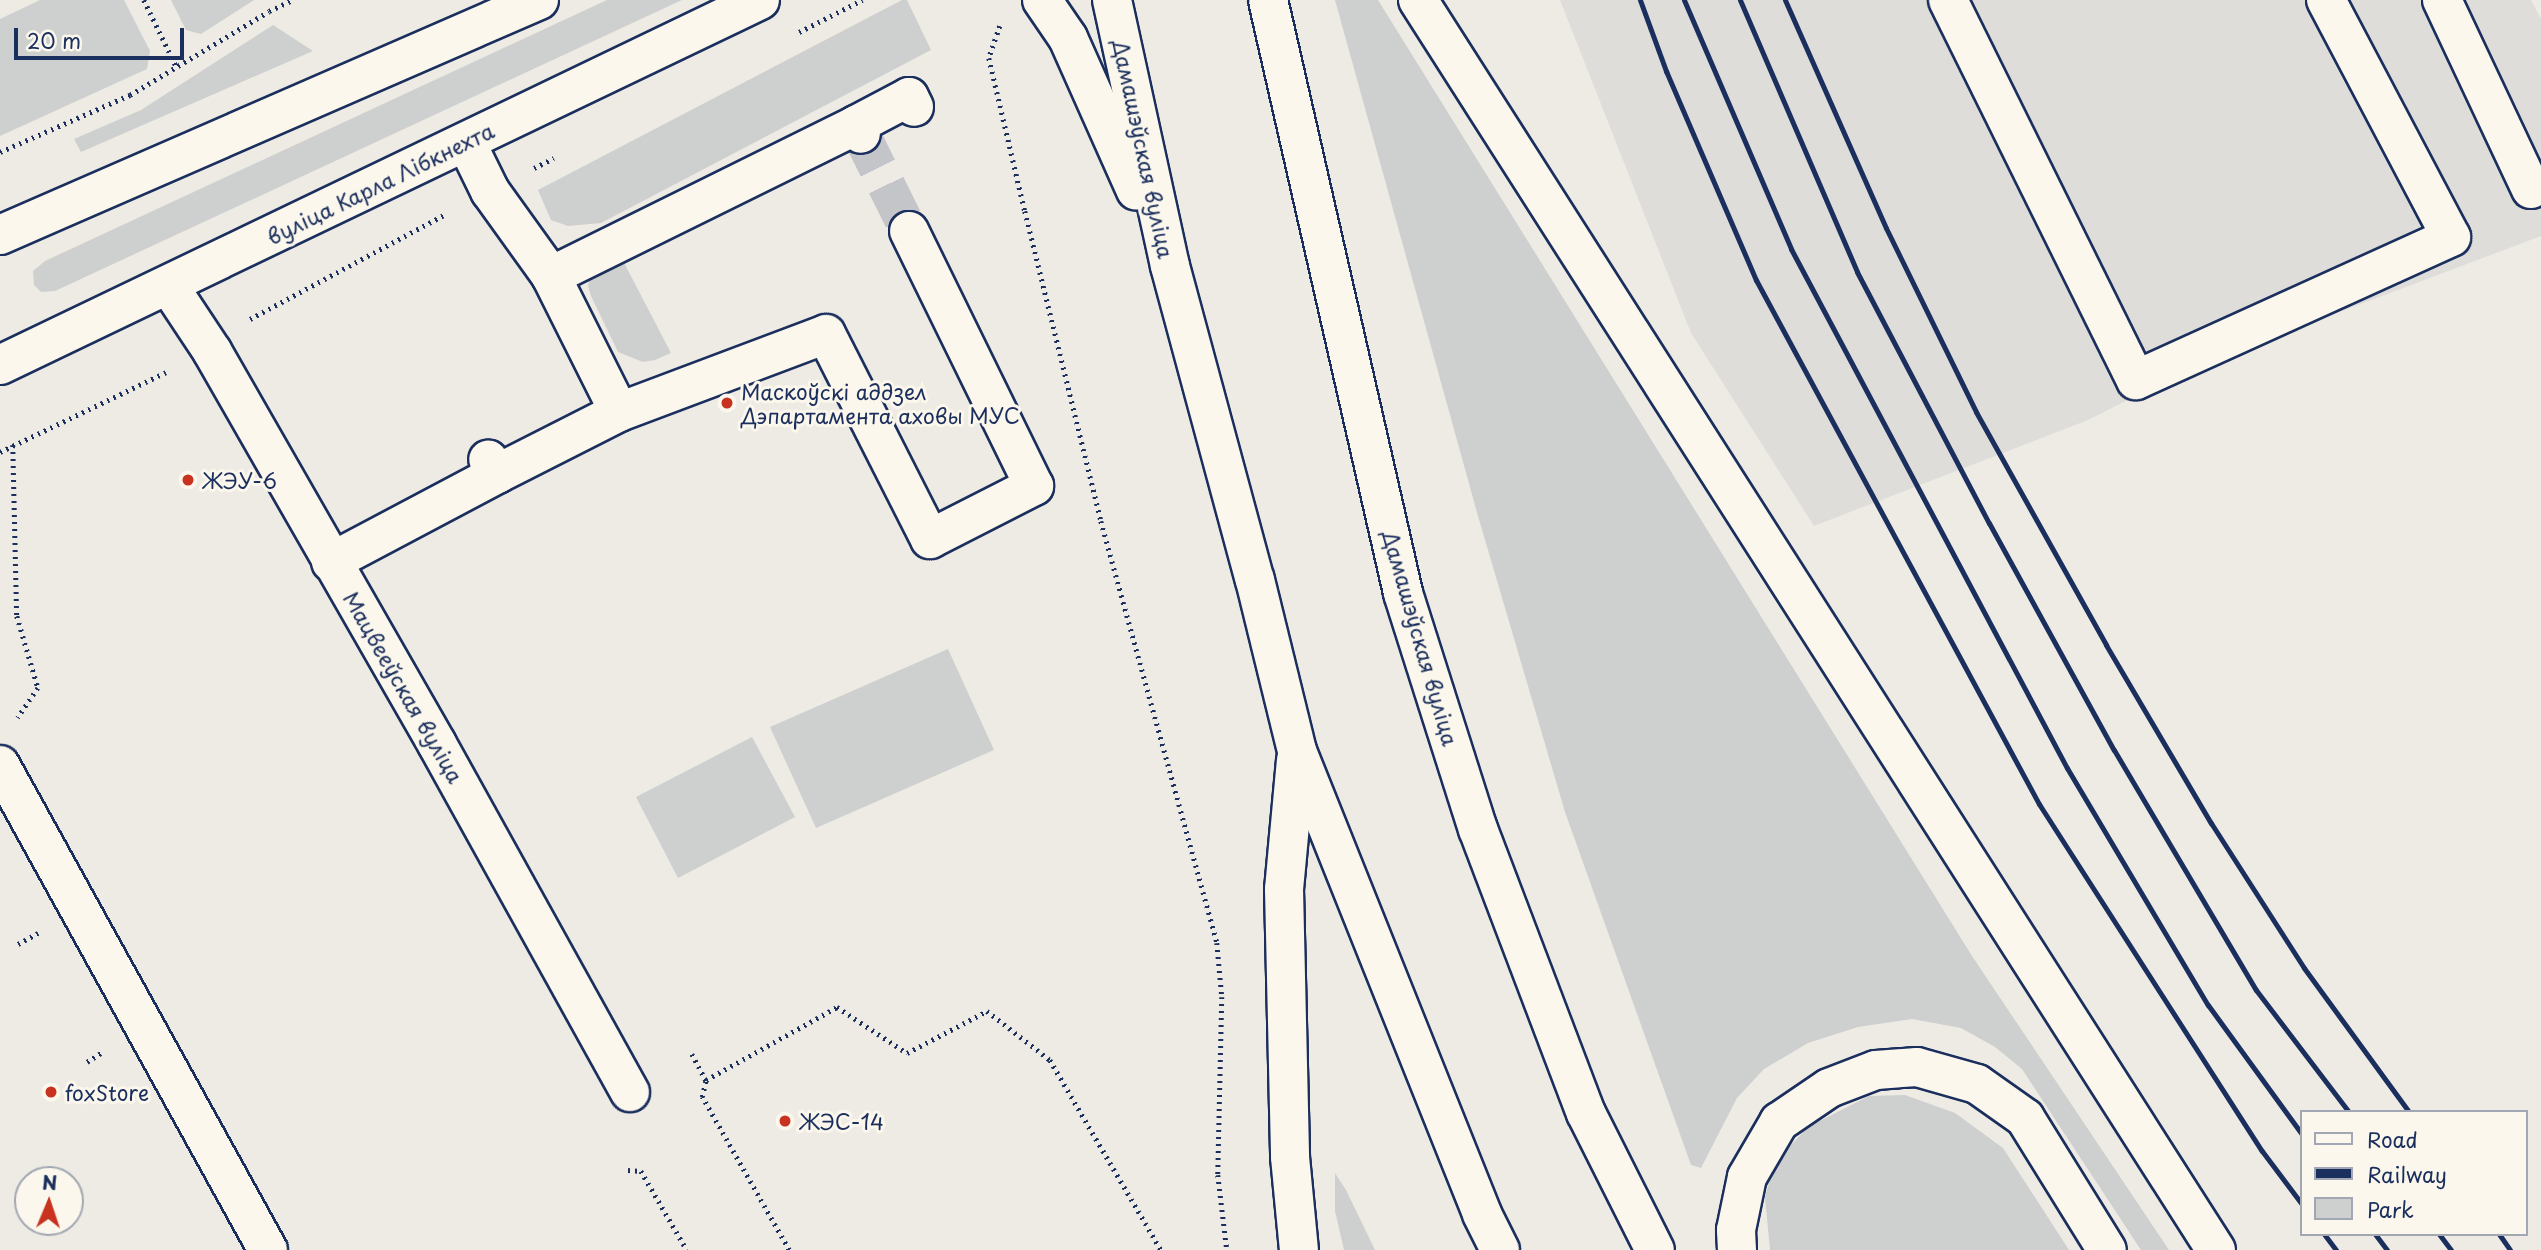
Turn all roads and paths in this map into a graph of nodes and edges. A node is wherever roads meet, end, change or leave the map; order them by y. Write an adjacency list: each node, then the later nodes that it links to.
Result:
1 (144, 0): 15 (path)
2 (293, 0): 15 (path)
3 (539, 0): 23 (main road)
4 (760, 0): 16 (main road, вуліца Карла Лібкнехта)
5 (862, 0): 14 (path)
6 (1042, 0): 24 (main road)
7 (1112, 0): 24 (main road, Дамашэўская вуліца)
8 (1268, 0): 47 (main road, Дамашэўская вуліца)
9 (1418, 0): 50 (main road)
10 (1948, 0): 11 (main road)
11 (2326, 0)
12 (2442, 0): 20 (main road)
13 (1004, 14): 44 (path)
14 (793, 35)
15 (177, 68): 17 (path)
16 (466, 142): 21 (main road); 26 (main road, вуліца Карла Лібкнехта)
17 (0, 152)
18 (563, 153): 21 (path)
19 (768, 174): 25 (main road)
20 (2531, 189)
21 (490, 191): 25 (main road); 27 (path)
22 (909, 231): 29 (main road)
23 (0, 235)
24 (1170, 266): 34 (main road, Дамашэўская вуліца)
25 (551, 276): 29 (main road)
26 (169, 286): 27 (main road, Мацвееўская вуліца); 28 (main road, вуліца Карла Лібкнехта)
27 (212, 351): 30 (path); 32 (main road, Мацвееўская вуліца)
28 (0, 365)
29 (620, 412): 32 (main road)
30 (13, 445): 31 (path); 33 (path)
31 (0, 452)
32 (331, 562): 38 (main road, Мацвееўская вуліца)
33 (15, 722)
34 (1297, 751): 45 (main road); 46 (main road, Дамашэўская вуліца)
35 (0, 765): 40 (main road)
36 (692, 1054): 37 (path)
37 (706, 1080): 42 (path); 43 (path)
38 (630, 1092)
39 (628, 1170): 41 (path)
40 (268, 1250)
41 (687, 1250)
42 (789, 1250)
43 (1161, 1250)
44 (1227, 1250)
45 (1299, 1250)
46 (1500, 1250)
47 (1655, 1250)
48 (1737, 1250): 49 (main road)
49 (2106, 1250)
50 (2216, 1250)

